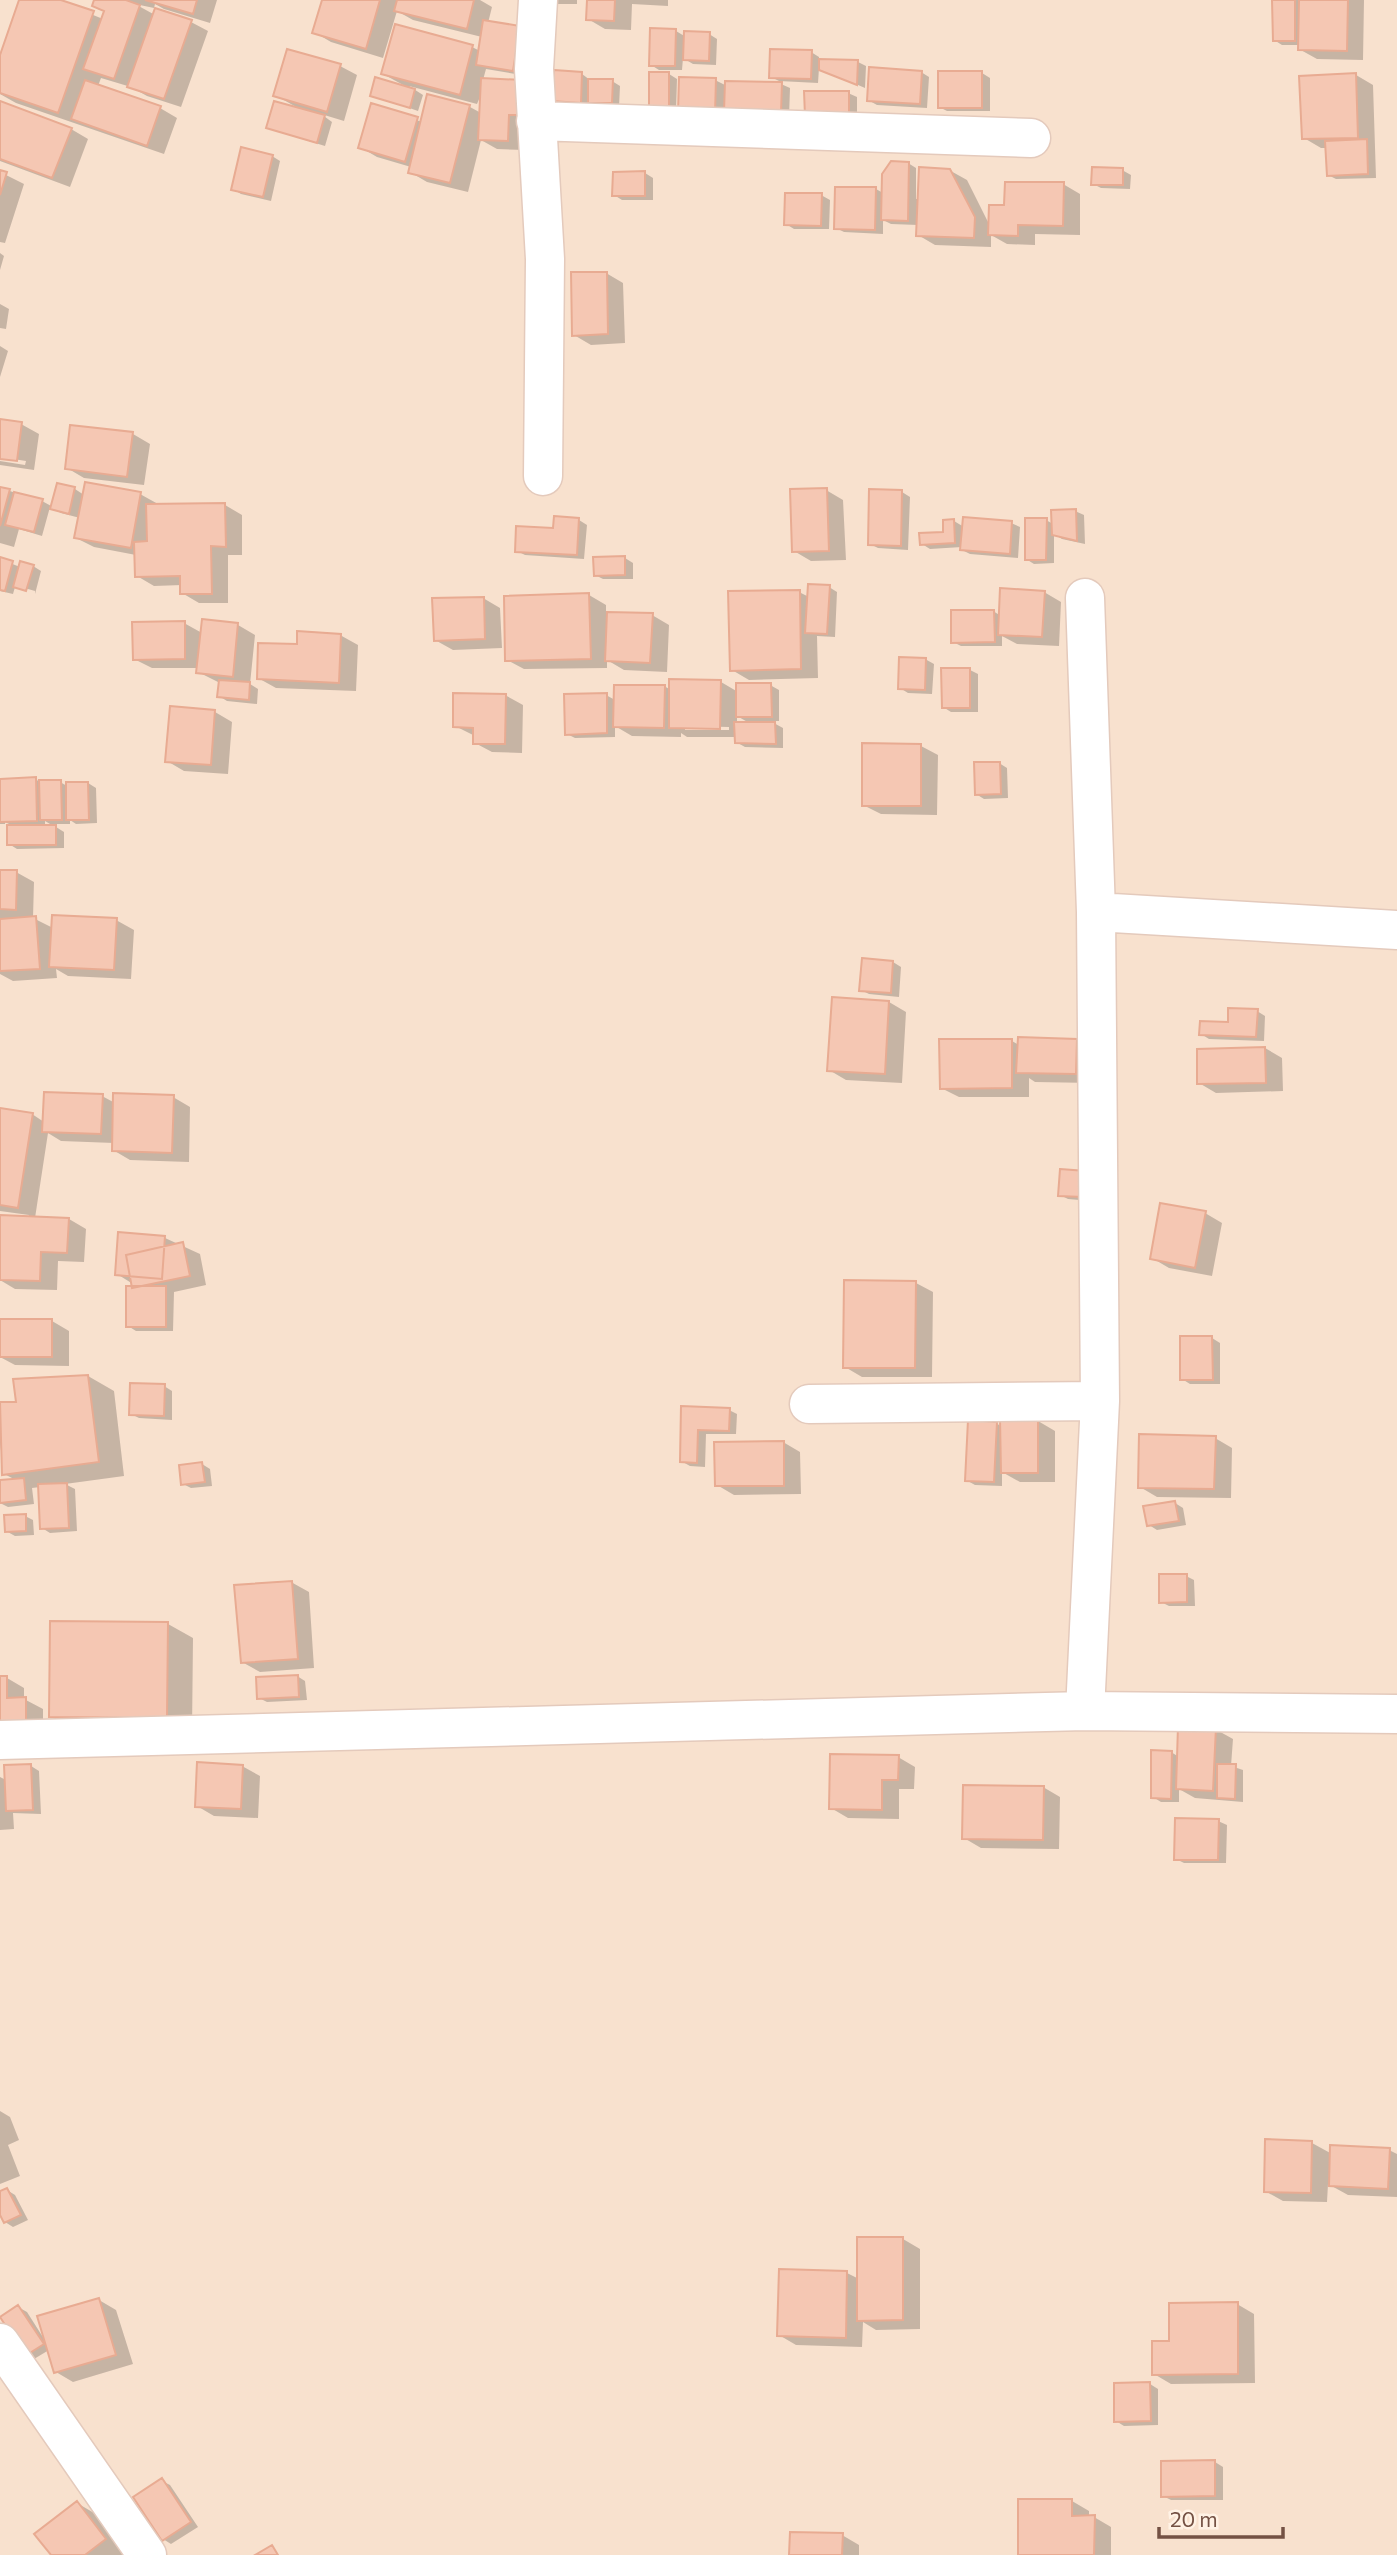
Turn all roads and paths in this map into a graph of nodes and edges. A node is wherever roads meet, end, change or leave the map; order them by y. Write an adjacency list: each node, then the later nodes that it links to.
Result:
1 (537, 0): 2 (street)
2 (536, 121): 3 (street); 4 (street)
3 (1031, 138)
4 (544, 476)
5 (1085, 597): 6 (street)
6 (1096, 912): 7 (street); 8 (street)
7 (1397, 930)
8 (1100, 1401): 9 (street); 10 (street)
9 (809, 1404)
10 (1085, 1711): 11 (street); 12 (street)
11 (1397, 1714)
12 (0, 1740)
13 (0, 2343): 14 (street)
14 (147, 2555)

